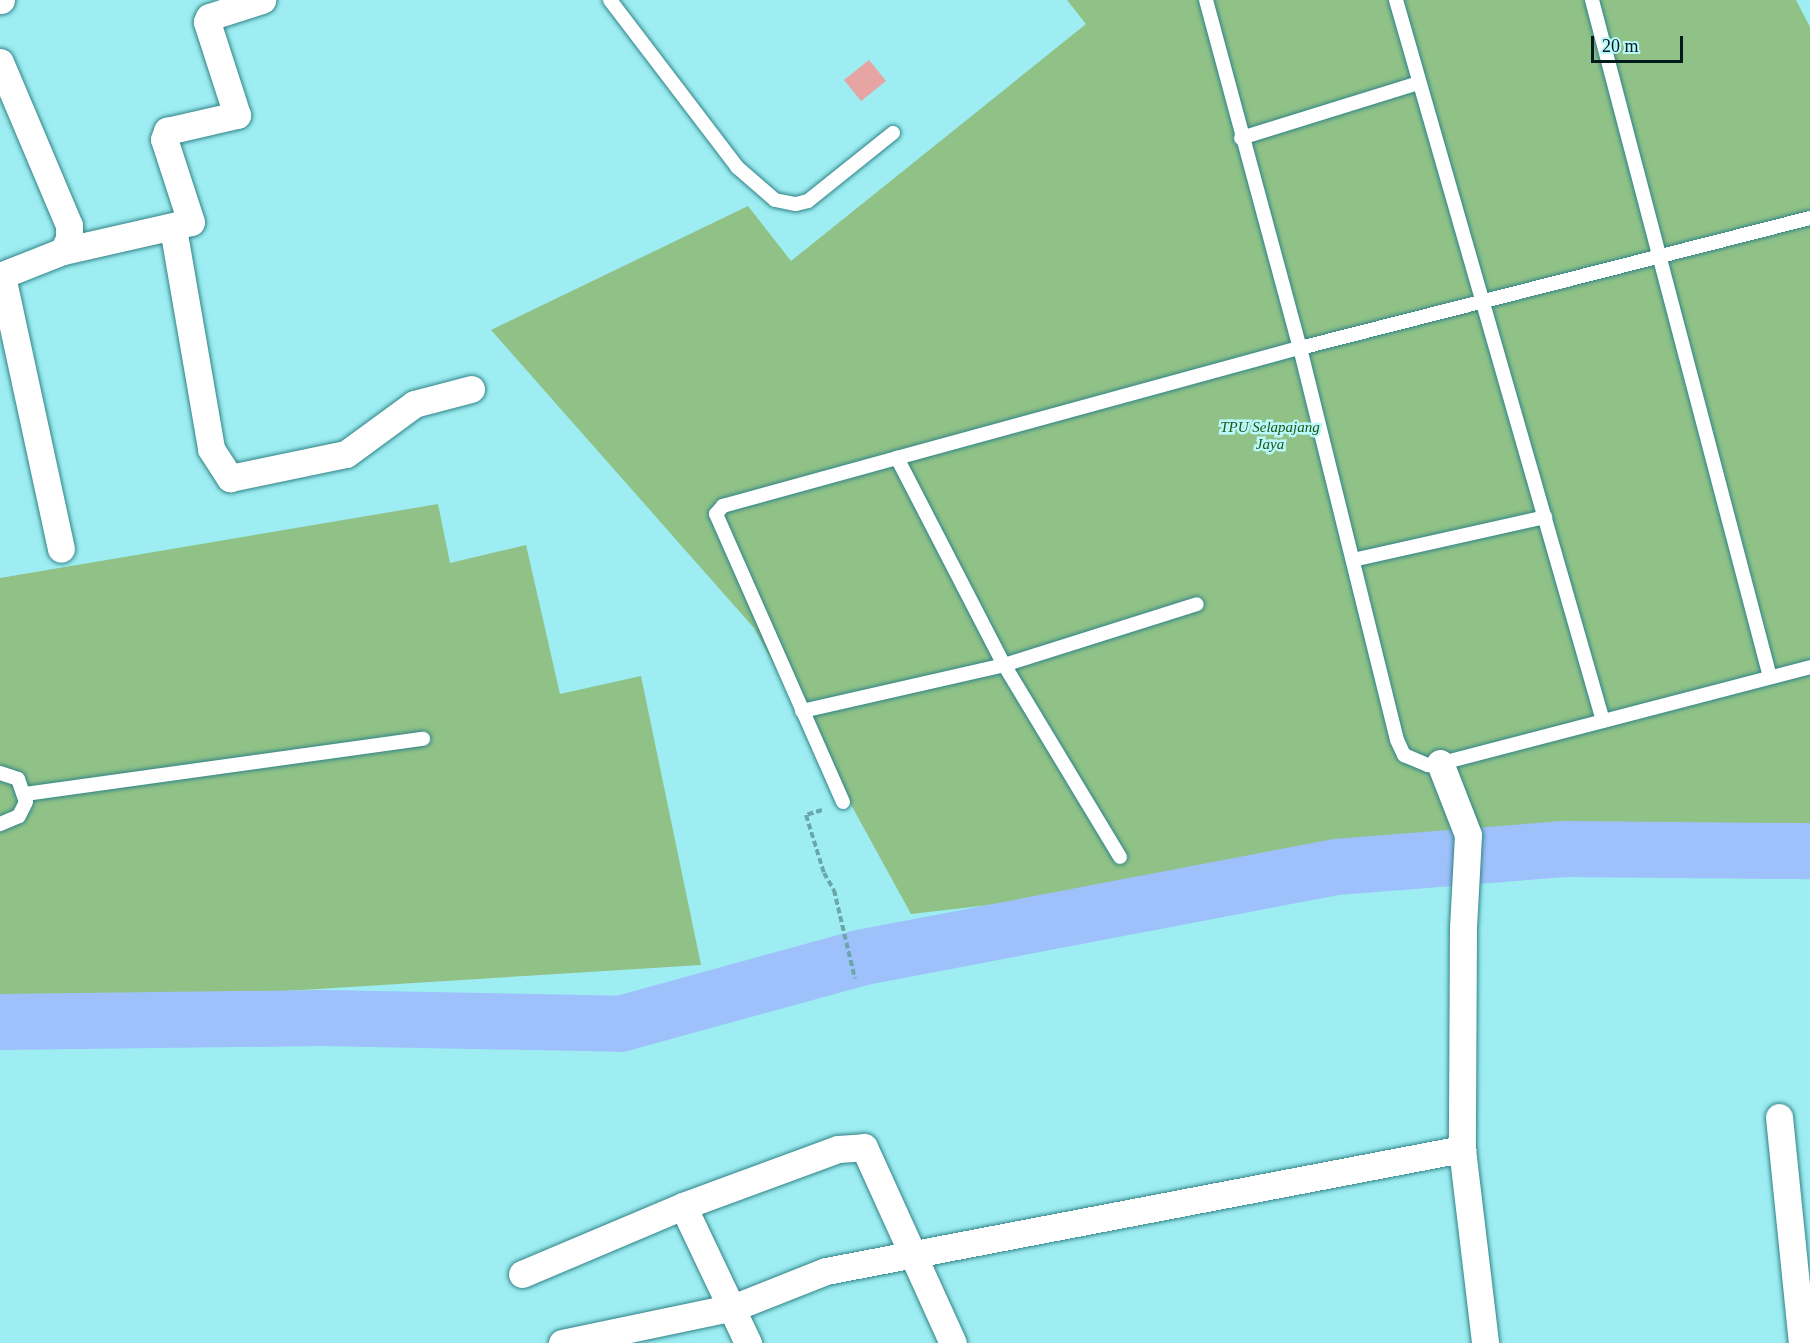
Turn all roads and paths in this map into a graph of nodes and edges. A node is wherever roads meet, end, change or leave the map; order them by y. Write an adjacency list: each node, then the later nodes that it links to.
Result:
1 (262, 0): 11 (street)
2 (610, 0): 8 (lane)
3 (1206, 0): 9 (lane)
4 (1395, 0): 7 (lane)
5 (1592, 0): 13 (lane)
6 (0, 62): 12 (street)
7 (1419, 83): 9 (lane); 15 (lane)
8 (893, 133)
9 (1241, 138): 16 (lane)
10 (1810, 218): 13 (lane)
11 (173, 228): 12 (street); 17 (street)
12 (63, 251): 14 (street)
13 (1660, 255): 15 (lane); 25 (lane)
14 (1, 276): 20 (street)
15 (1480, 302): 16 (lane); 19 (lane)
16 (1300, 348): 18 (lane); 21 (lane)
17 (471, 389)
18 (897, 458): 23 (lane); 26 (lane)
19 (1545, 518): 21 (lane); 27 (lane)
20 (61, 549)
21 (1353, 560): 29 (lane)
22 (1197, 604): 23 (lane)
23 (1004, 665): 26 (lane); 35 (lane)
24 (1810, 667): 25 (lane)
25 (1770, 677): 27 (lane)
26 (802, 711): 32 (lane)
27 (1603, 721): 29 (lane)
28 (423, 738): 31 (lane)
29 (1440, 763): 38 (street)
30 (0, 773): 31 (lane)
31 (25, 794): 34 (lane)
32 (843, 802)
33 (806, 815): 36 (path)
34 (0, 825)
35 (1120, 857)
36 (855, 979)
37 (1779, 1117): 47 (street)
38 (1462, 1149): 40 (street); 46 (street)
39 (683, 1206): 40 (street); 41 (street); 42 (street)
40 (912, 1254): 42 (street); 45 (street)
41 (522, 1274)
42 (735, 1307): 43 (street); 44 (street)
43 (562, 1343)
44 (748, 1343)
45 (953, 1343)
46 (1485, 1343)
47 (1802, 1343)

